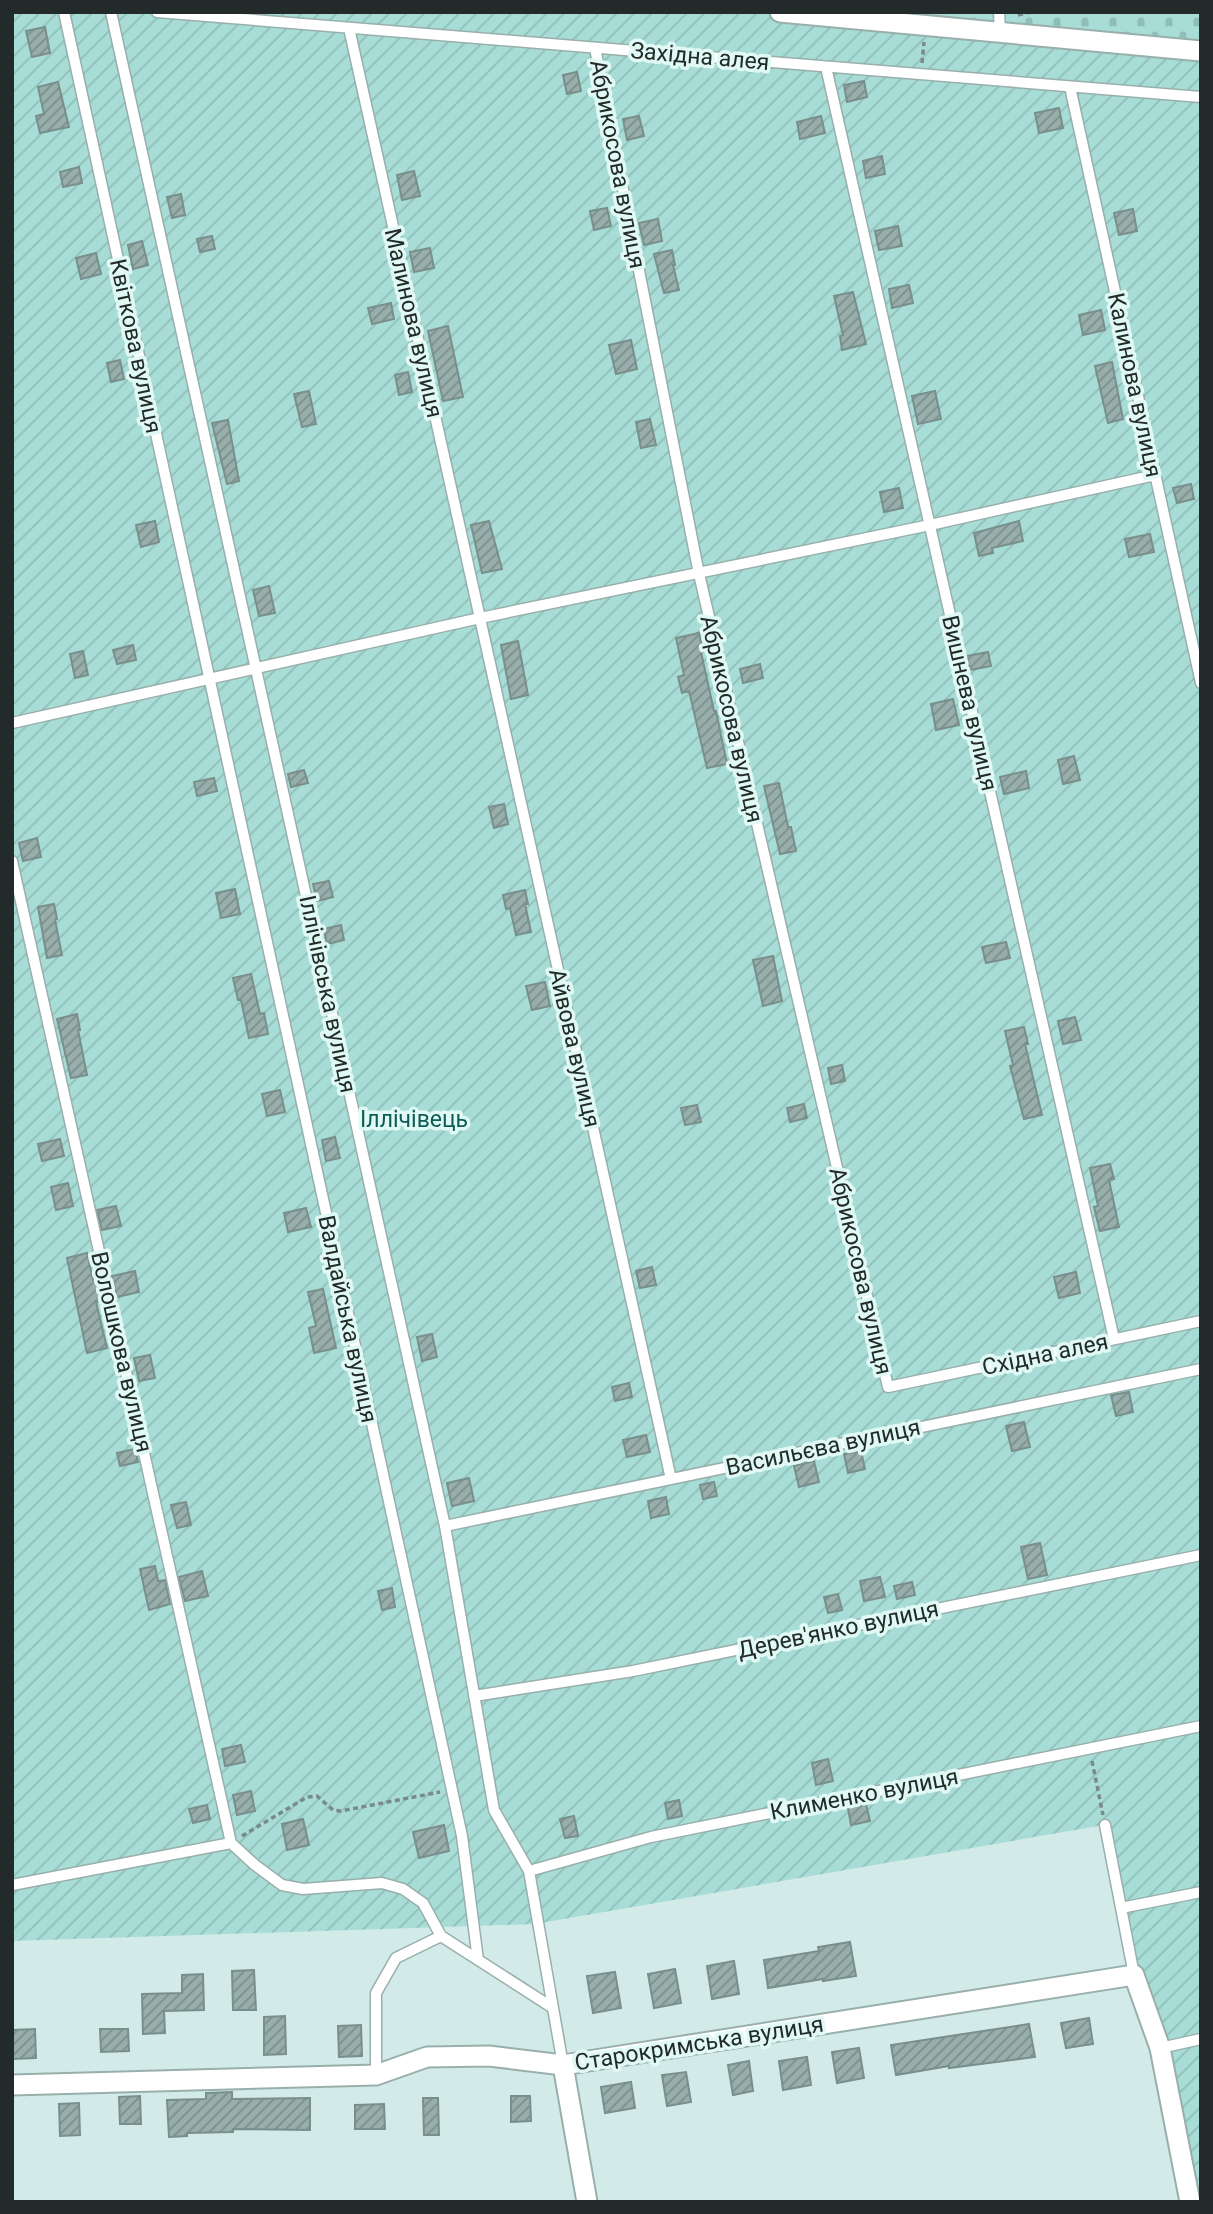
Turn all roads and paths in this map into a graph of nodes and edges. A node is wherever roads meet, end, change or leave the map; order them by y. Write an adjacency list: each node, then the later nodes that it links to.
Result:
1 (64, 12): 20 (lane, Квіткова вулиця)
2 (111, 12): 19 (lane, Іллічівська вулиця)
3 (157, 12): 7 (lane, Західна алея)
4 (780, 12): 6 (street)
5 (999, 12): 8 (lane)
6 (926, 26): 8 (street); 12 (path)
7 (349, 28): 9 (lane, Західна алея); 18 (lane, Малинова вулиця)
8 (1000, 34): 10 (street)
9 (595, 48): 11 (lane, Західна алея); 17 (lane, Абрикосова вулиця)
10 (1201, 51)
11 (826, 67): 12 (lane, Західна алея); 16 (lane, Вишнева вулиця)
12 (921, 75): 13 (lane, Західна алея)
13 (1070, 87): 14 (lane, Західна алея); 15 (lane, Калинова вулиця)
14 (1201, 97)
15 (1155, 475): 16 (lane); 21 (lane, Калинова вулиця)
16 (930, 525): 17 (lane); 25 (lane, Вишнева вулиця)
17 (699, 574): 18 (lane); 27 (lane, Абрикосова вулиця)
18 (480, 618): 19 (lane); 28 (lane, Айвова вулиця)
19 (256, 668): 20 (lane); 29 (lane, Іллічівська вулиця)
20 (208, 679): 22 (lane); 34 (lane, Валдайська вулиця)
21 (1201, 683)
22 (12, 723)
23 (12, 861): 36 (lane, Волошкова вулиця)
24 (1201, 1321): 25 (lane, Східна алея)
25 (1114, 1339): 27 (lane, Східна алея)
26 (1201, 1369): 28 (lane, Васильєва вулиця)
27 (888, 1387)
28 (671, 1479): 29 (lane, Васильєва вулиця)
29 (445, 1526): 31 (lane, Іллічівська вулиця)
30 (1201, 1555): 31 (lane, Дерев'янко вулиця)
31 (474, 1696): 37 (lane, Іллічівська вулиця)
32 (1201, 1726): 33 (lane, Клименко вулиця)
33 (1090, 1748): 35 (path); 37 (lane, Клименко вулиця)
34 (451, 1790): 36 (path); 42 (lane, Валдайська вулиця)
35 (1105, 1825): 40 (lane)
36 (231, 1843): 38 (lane); 41 (lane)
37 (528, 1871): 44 (lane, Іллічівська вулиця)
38 (12, 1885)
39 (1201, 1892): 40 (lane)
40 (1121, 1908): 43 (lane)
41 (441, 1936): 42 (lane); 48 (lane)
42 (478, 1960): 44 (lane)
43 (1134, 1975): 46 (street); 47 (street, Старокримська вулиця)
44 (553, 2008): 47 (lane, Іллічівська вулиця)
45 (1201, 2039): 46 (lane)
46 (1160, 2048): 51 (street)
47 (563, 2065): 48 (street, Старокримська вулиця); 50 (street)
48 (376, 2075): 49 (street, Старокримська вулиця)
49 (12, 2085)
50 (587, 2202)
51 (1190, 2202)

